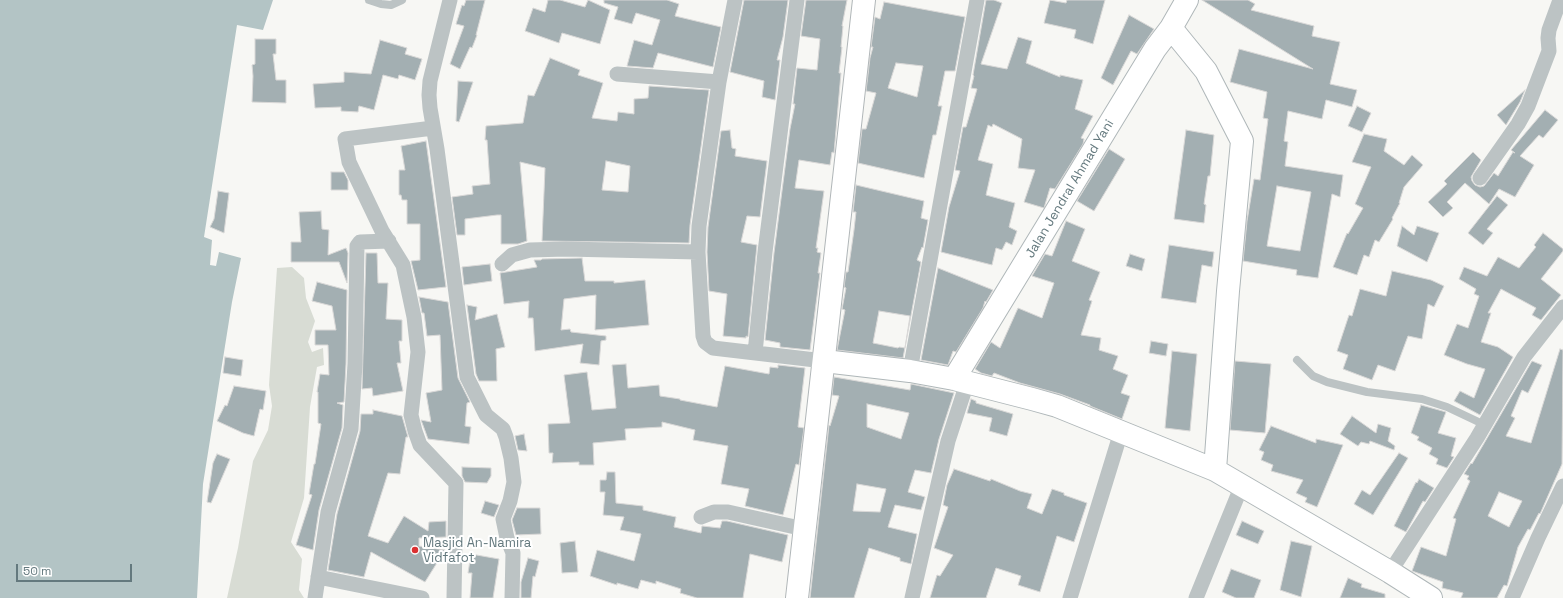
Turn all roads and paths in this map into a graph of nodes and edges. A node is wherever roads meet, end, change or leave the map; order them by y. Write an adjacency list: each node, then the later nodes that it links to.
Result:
1 (370, 0): 2 (lane)
2 (402, 0)
3 (450, 0): 13 (street)
4 (735, 0): 12 (street)
5 (797, 0): 19 (street)
6 (864, 0): 21 (main road)
7 (977, 0): 22 (street)
8 (1187, 0): 10 (main road, Jalan Jendral Ahmad Yani)
9 (1560, 0): 14 (street)
10 (1171, 28): 23 (main road, Jalan Jendral Ahmad Yani); 26 (main road)
11 (617, 74): 12 (street)
12 (719, 82): 16 (street)
13 (433, 128): 15 (street); 36 (street)
14 (1480, 178)
15 (389, 241): 32 (street); 35 (street)
16 (698, 252): 17 (street); 19 (street)
17 (502, 264)
18 (1563, 307): 24 (street)
19 (755, 353): 21 (street)
20 (1297, 360): 24 (lane)
21 (824, 361): 22 (main road); 30 (main road)
22 (910, 371): 23 (main road)
23 (960, 381): 25 (main road); 38 (street)
24 (1485, 425): 31 (street)
25 (1121, 432): 26 (main road); 39 (street)
26 (1215, 470): 27 (main road)
27 (1242, 485): 31 (main road); 40 (street)
28 (1563, 486): 42 (street)
29 (701, 517): 30 (street)
30 (804, 529): 37 (main road)
31 (1390, 572): 41 (main road)
32 (318, 577): 33 (street); 34 (street)
33 (315, 598)
34 (422, 598)
35 (454, 598)
36 (512, 598)
37 (797, 598)
38 (912, 598)
39 (1070, 598)
40 (1196, 598)
41 (1431, 598)
42 (1512, 598)

